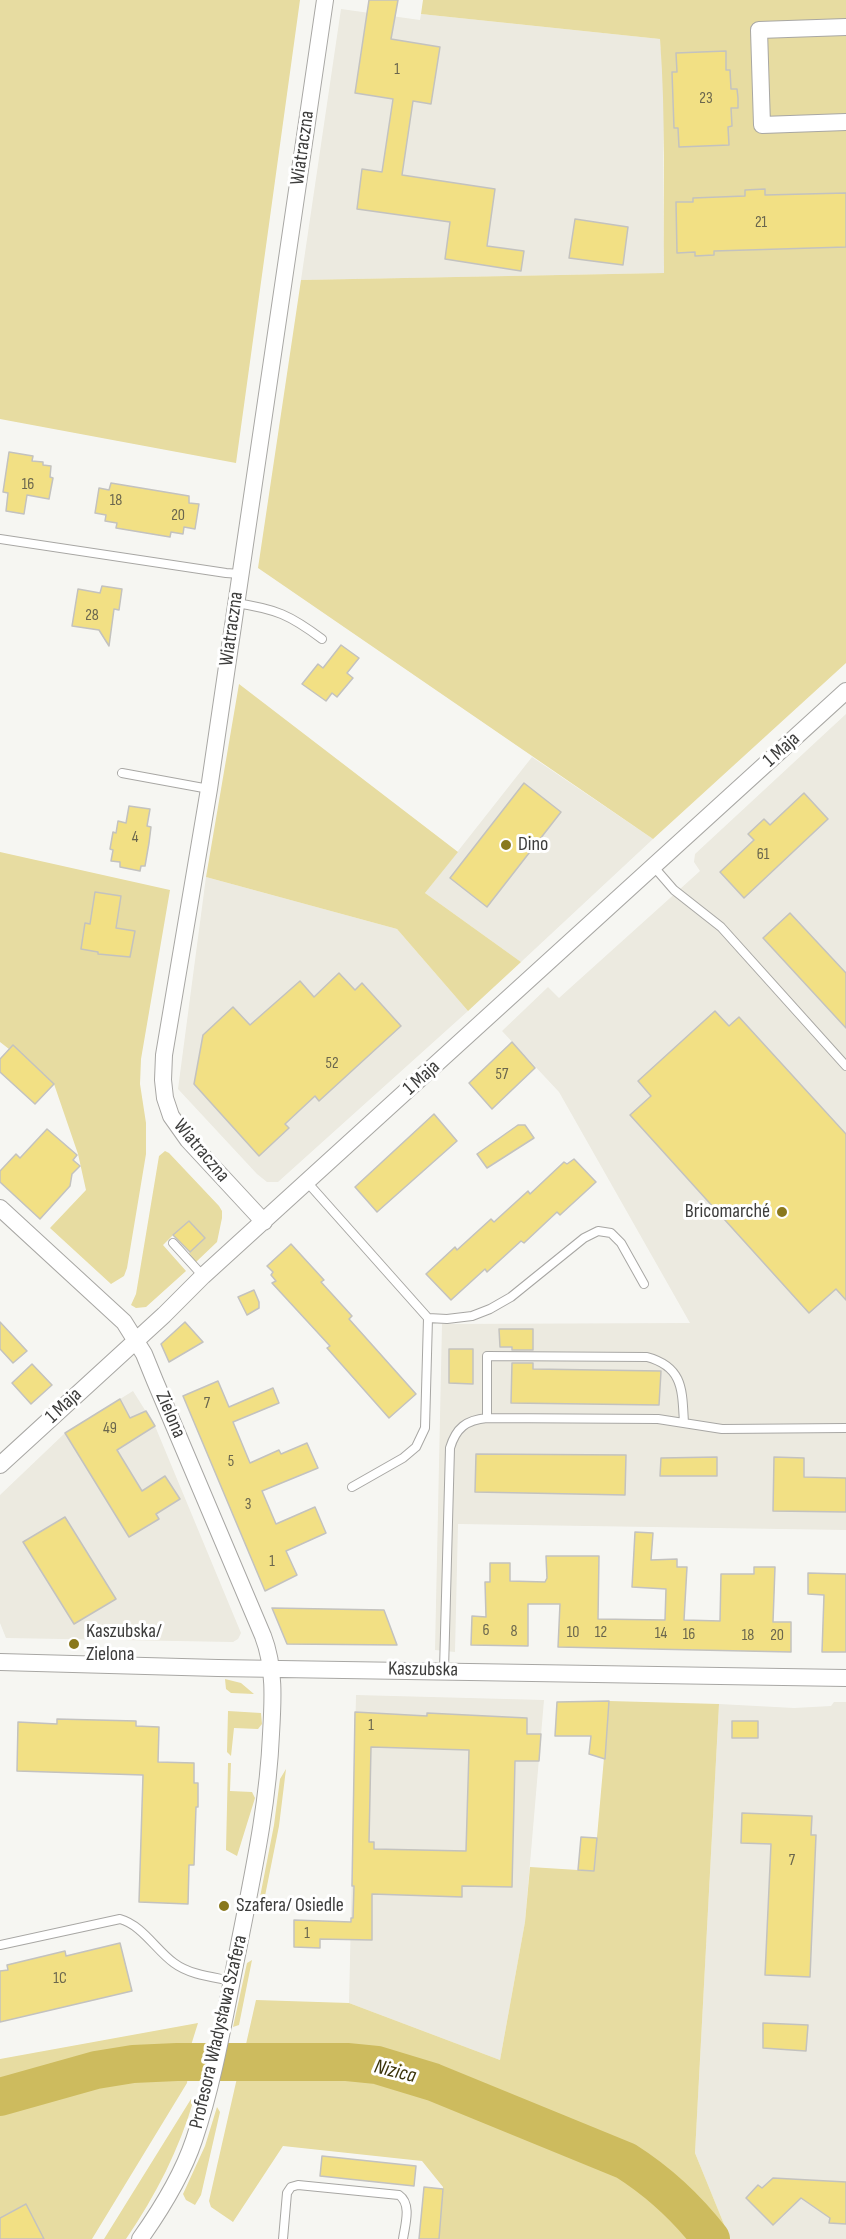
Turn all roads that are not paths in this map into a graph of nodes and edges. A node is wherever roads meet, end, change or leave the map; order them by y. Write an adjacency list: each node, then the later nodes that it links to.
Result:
1 (325, 0): 5 (street, Wiatraczna)
2 (846, 27): 3 (street)
3 (846, 122)
4 (0, 539): 5 (lane)
5 (240, 574): 6 (street, Wiatraczna)
6 (236, 603): 7 (lane); 10 (street, Wiatraczna)
7 (322, 639)
8 (846, 691): 11 (street, 1 Maja)
9 (122, 773): 10 (lane)
10 (208, 789): 15 (street, Wiatraczna)
11 (654, 867): 12 (lane); 13 (street, 1 Maja)
12 (846, 1066)
13 (307, 1182): 15 (street, 1 Maja); 19 (lane)
14 (0, 1208): 20 (street, Zielona)
15 (264, 1222): 17 (street, 1 Maja)
16 (173, 1243): 17 (lane)
17 (202, 1276): 20 (street, 1 Maja)
18 (644, 1284): 19 (lane)
19 (429, 1318): 25 (lane)
20 (136, 1340): 24 (street, 1 Maja); 27 (street, Zielona)
21 (487, 1418): 22 (lane); 22 (lane); 28 (lane)
22 (684, 1423): 23 (lane)
23 (846, 1428)
24 (0, 1465)
25 (352, 1487)
26 (0, 1662): 27 (street, Kaszubska)
27 (271, 1669): 28 (street, Kaszubska); 31 (street, Profesora Władysława Szafera)
28 (444, 1670): 29 (street, Kaszubska)
29 (846, 1678)
30 (0, 1945): 31 (lane)
31 (232, 1981): 32 (street, Profesora Władysława Szafera)
32 (140, 2239)
33 (283, 2239): 34 (lane)
34 (404, 2239)

